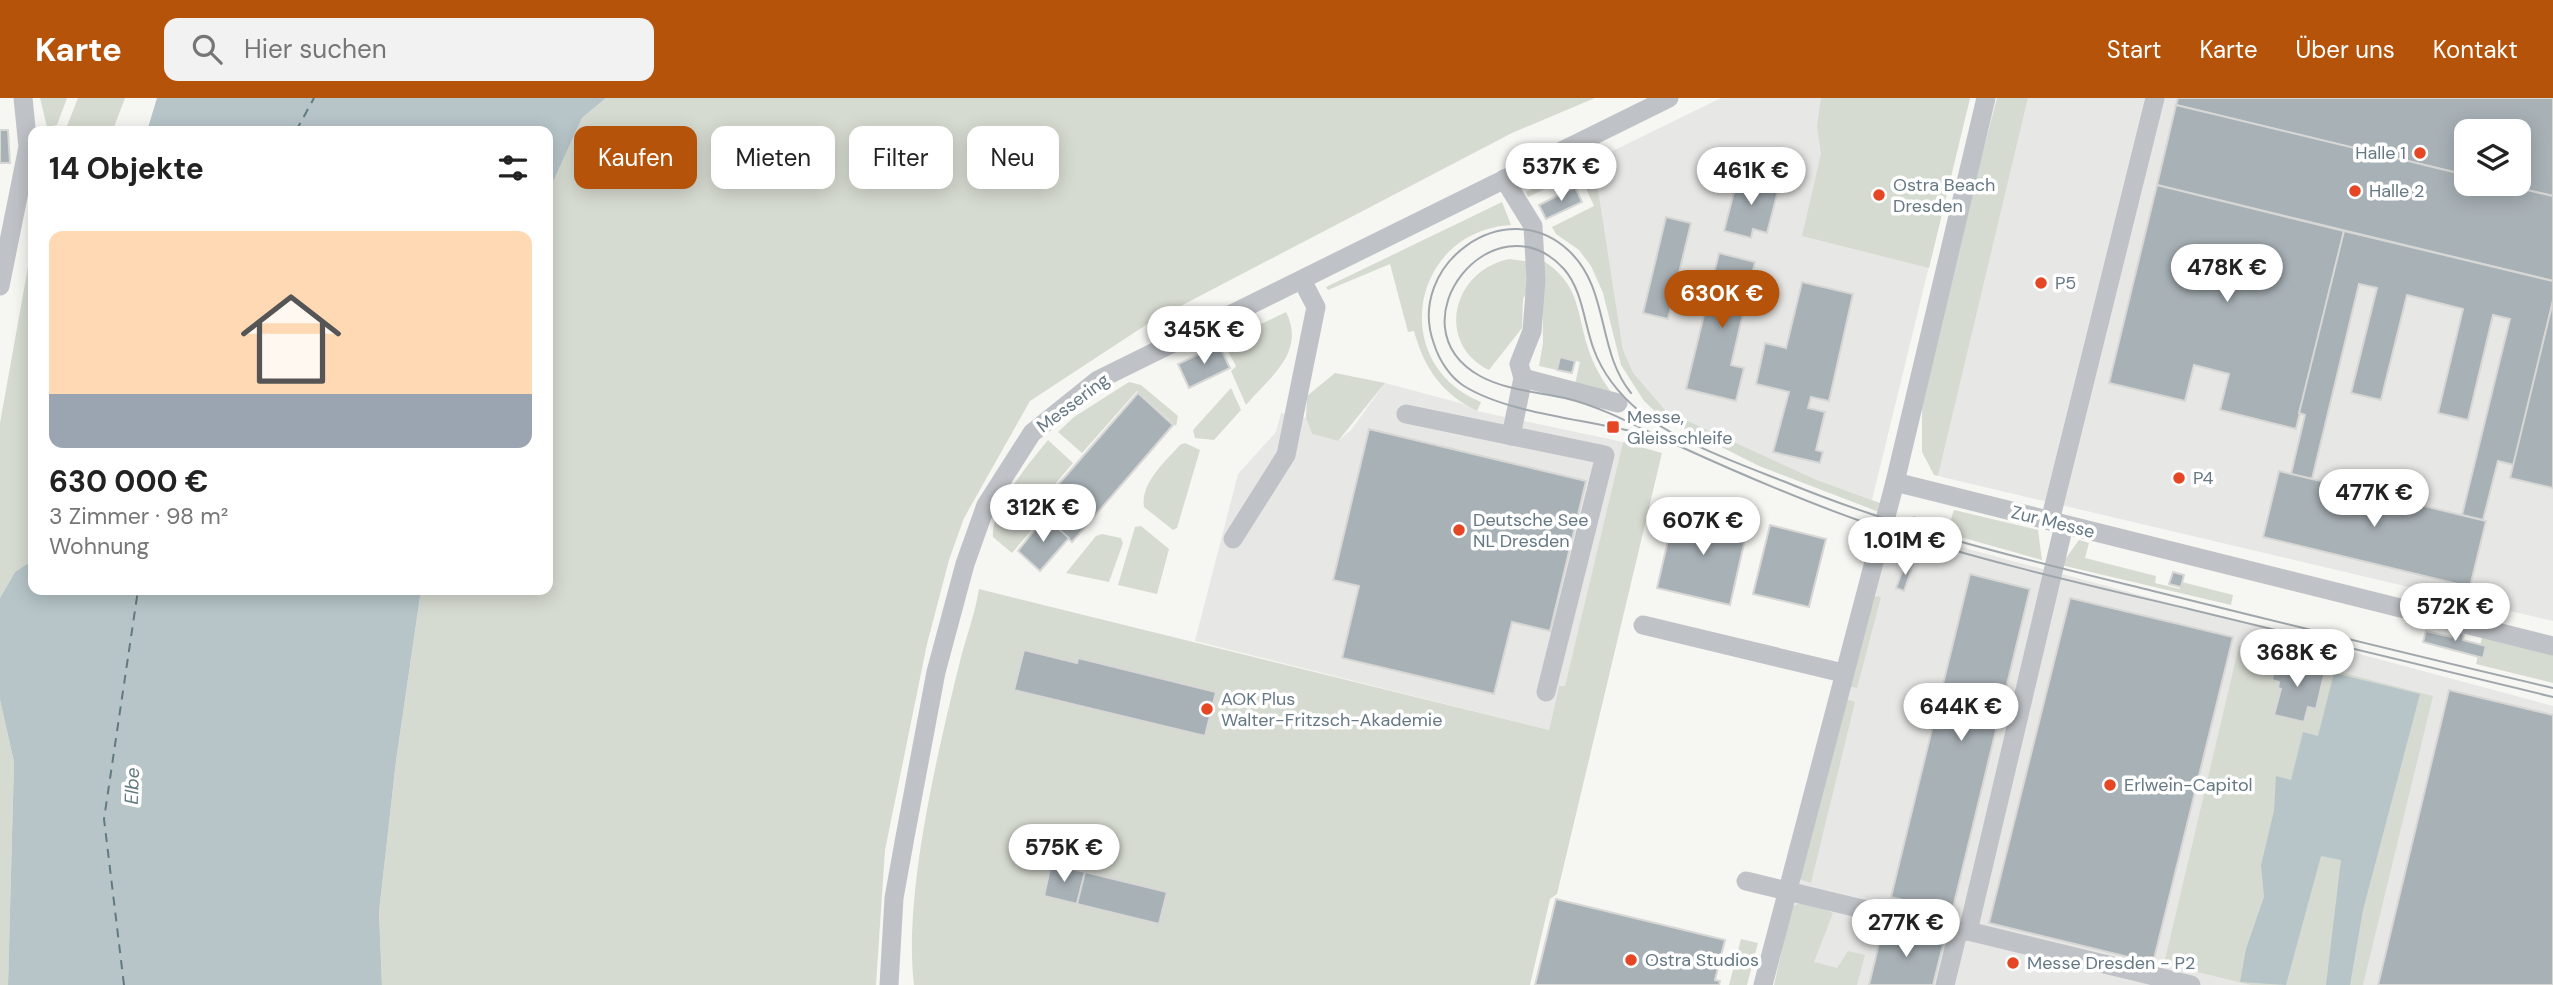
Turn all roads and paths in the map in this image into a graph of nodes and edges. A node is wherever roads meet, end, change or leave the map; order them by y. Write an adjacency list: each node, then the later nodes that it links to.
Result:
1 (23, 98): 7 (street)
2 (1669, 98): 5 (street, Messering)
3 (1986, 98): 12 (street)
4 (2155, 98): 13 (street)
5 (1504, 179): 6 (street, Messering); 8 (street)
6 (1302, 280): 14 (street); 22 (street, Messering)
7 (0, 286)
8 (1523, 378): 9 (street); 11 (street)
9 (1618, 403)
10 (1406, 414): 11 (street)
11 (1511, 436): 18 (street)
12 (1895, 482): 13 (street, Zur Messe); 17 (street)
13 (2057, 523): 16 (street, Zur Messe); 21 (street)
14 (1233, 539)
15 (1643, 625): 17 (street)
16 (2553, 646)
17 (1843, 673): 20 (street)
18 (1546, 691)
19 (1746, 881): 20 (street)
20 (1787, 890): 21 (street); 23 (street)
21 (1963, 932): 24 (street); 25 (street)
22 (889, 985)
23 (1763, 985)
24 (1945, 985)
25 (2191, 985)

